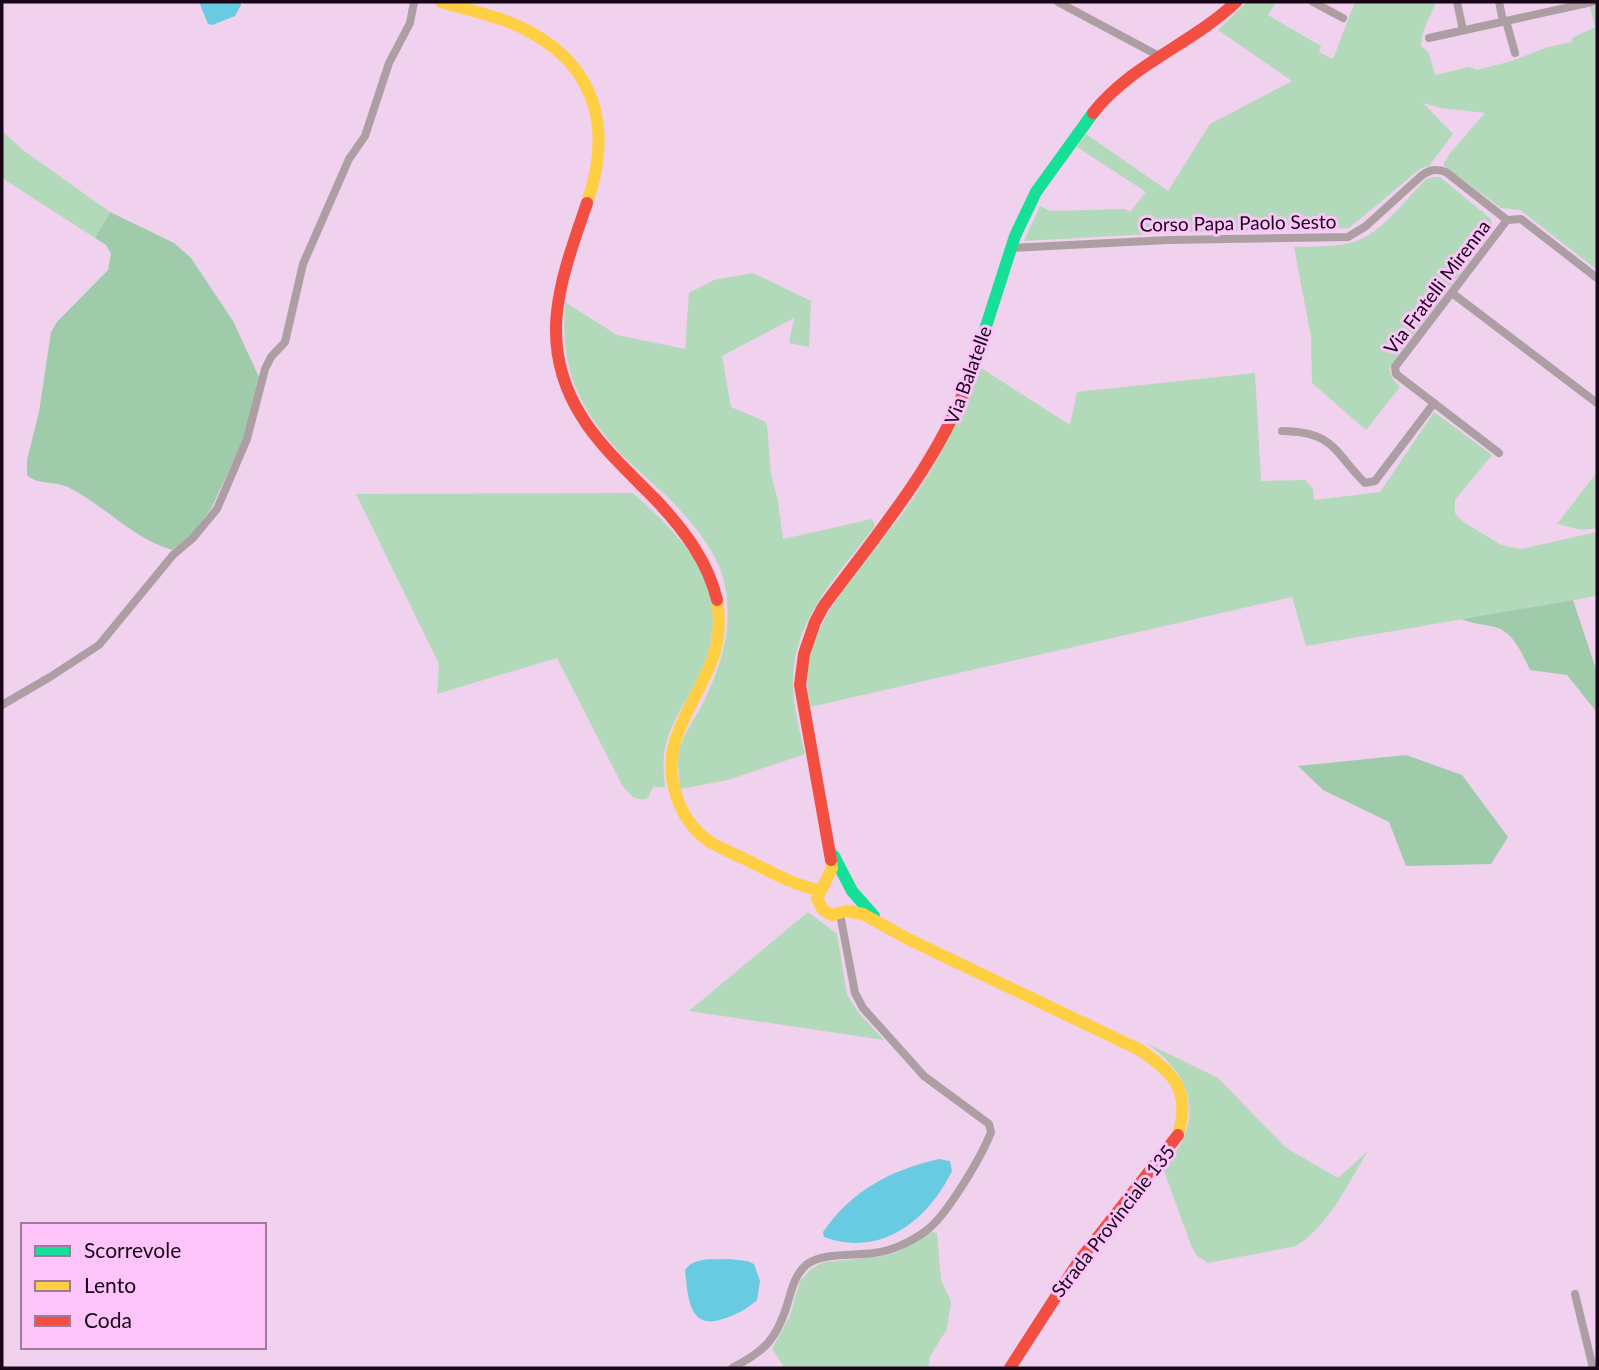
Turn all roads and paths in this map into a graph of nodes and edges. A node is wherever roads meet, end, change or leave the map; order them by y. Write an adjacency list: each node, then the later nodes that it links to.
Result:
1 (414, 2): 25 (street)
2 (441, 2): 27 (street)
3 (1058, 2): 16 (street)
4 (1236, 2): 16 (street, Via Balatelle)
5 (1313, 2): 9 (street)
6 (1457, 2): 13 (street)
7 (1499, 2): 12 (street)
8 (1590, 2): 10 (street)
9 (1328, 5): 11 (street)
10 (1551, 6): 12 (street)
11 (1343, 18)
12 (1505, 21): 13 (street); 15 (street)
13 (1463, 30): 14 (street)
14 (1429, 38)
15 (1515, 53)
16 (1159, 56): 18 (street, Via Balatelle)
17 (1507, 220): 18 (street, Corso Papa Paolo Sesto); 19 (street); 20 (street, Via Fratelli Mirenna)
18 (1012, 248): 26 (street, Via Balatelle)
19 (1597, 278)
20 (1452, 293): 21 (street, Via Fratelli Mirenna); 22 (street)
21 (1434, 403): 23 (street); 24 (street)
22 (1597, 403)
23 (1282, 431)
24 (1499, 453)
25 (2, 705)
26 (829, 843): 27 (street); 28 (street)
27 (822, 886): 28 (street); 29 (street)
28 (849, 888): 29 (street); 30 (street)
29 (843, 912): 30 (street); 32 (street)
30 (879, 921): 33 (street, Strada Provinciale 135)
31 (1575, 1294): 34 (street)
32 (732, 1368)
33 (1010, 1368)
34 (1593, 1368)

